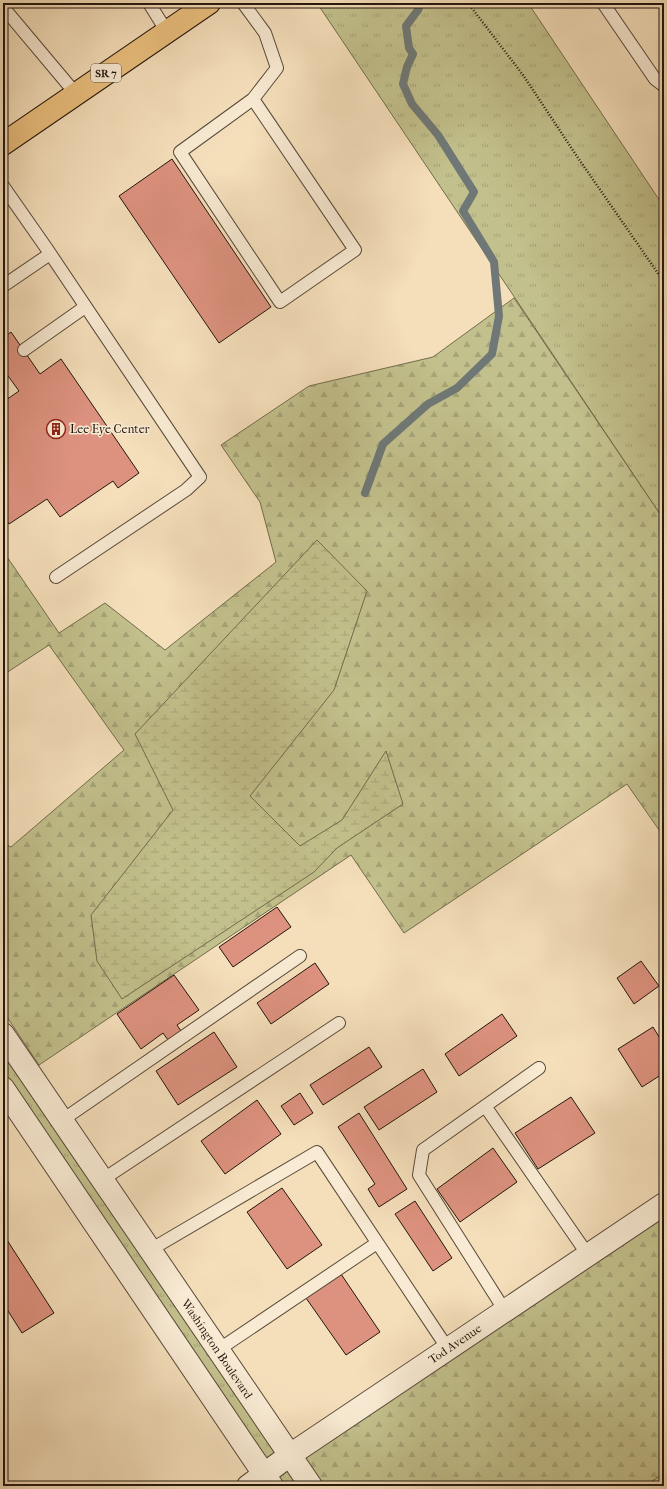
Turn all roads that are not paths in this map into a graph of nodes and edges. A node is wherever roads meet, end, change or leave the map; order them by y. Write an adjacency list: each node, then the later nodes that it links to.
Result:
1 (148, 3): 6 (lane)
2 (208, 3): 6 (main road, SR 7)
3 (243, 3): 9 (lane)
4 (603, 3): 7 (lane)
5 (3, 7): 8 (lane)
6 (166, 32): 8 (main road, SR 7)
7 (664, 86)
8 (76, 94): 10 (main road, SR 7)
9 (253, 99): 9 (lane)
10 (3, 144)
11 (3, 186): 12 (lane)
12 (50, 254): 13 (lane); 14 (lane)
13 (3, 286)
14 (86, 307): 15 (lane); 16 (lane)
15 (24, 350)
16 (56, 577)
17 (300, 956): 23 (lane)
18 (339, 1023): 24 (lane)
19 (3, 1034): 23 (street, Washington Boulevard)
20 (539, 1068): 22 (lane)
21 (3, 1088): 27 (street)
22 (485, 1106): 30 (lane); 31 (lane)
23 (61, 1121): 24 (street, Washington Boulevard)
24 (102, 1180): 26 (street, Washington Boulevard)
25 (664, 1204): 30 (street, Tod Avenue)
26 (124, 1212): 27 (street); 29 (street, Washington Boulevard)
27 (98, 1230): 35 (street)
28 (378, 1243): 29 (lane); 32 (lane); 33 (lane)
29 (150, 1250): 33 (street, Washington Boulevard)
30 (588, 1255): 31 (street, Tod Avenue)
31 (505, 1311): 32 (street, Tod Avenue)
32 (448, 1349): 34 (street, Tod Avenue)
33 (218, 1350): 34 (street, Washington Boulevard)
34 (290, 1455): 35 (street, Tod Avenue); 36 (street, Washington Boulevard)
35 (261, 1482)
36 (311, 1486)

